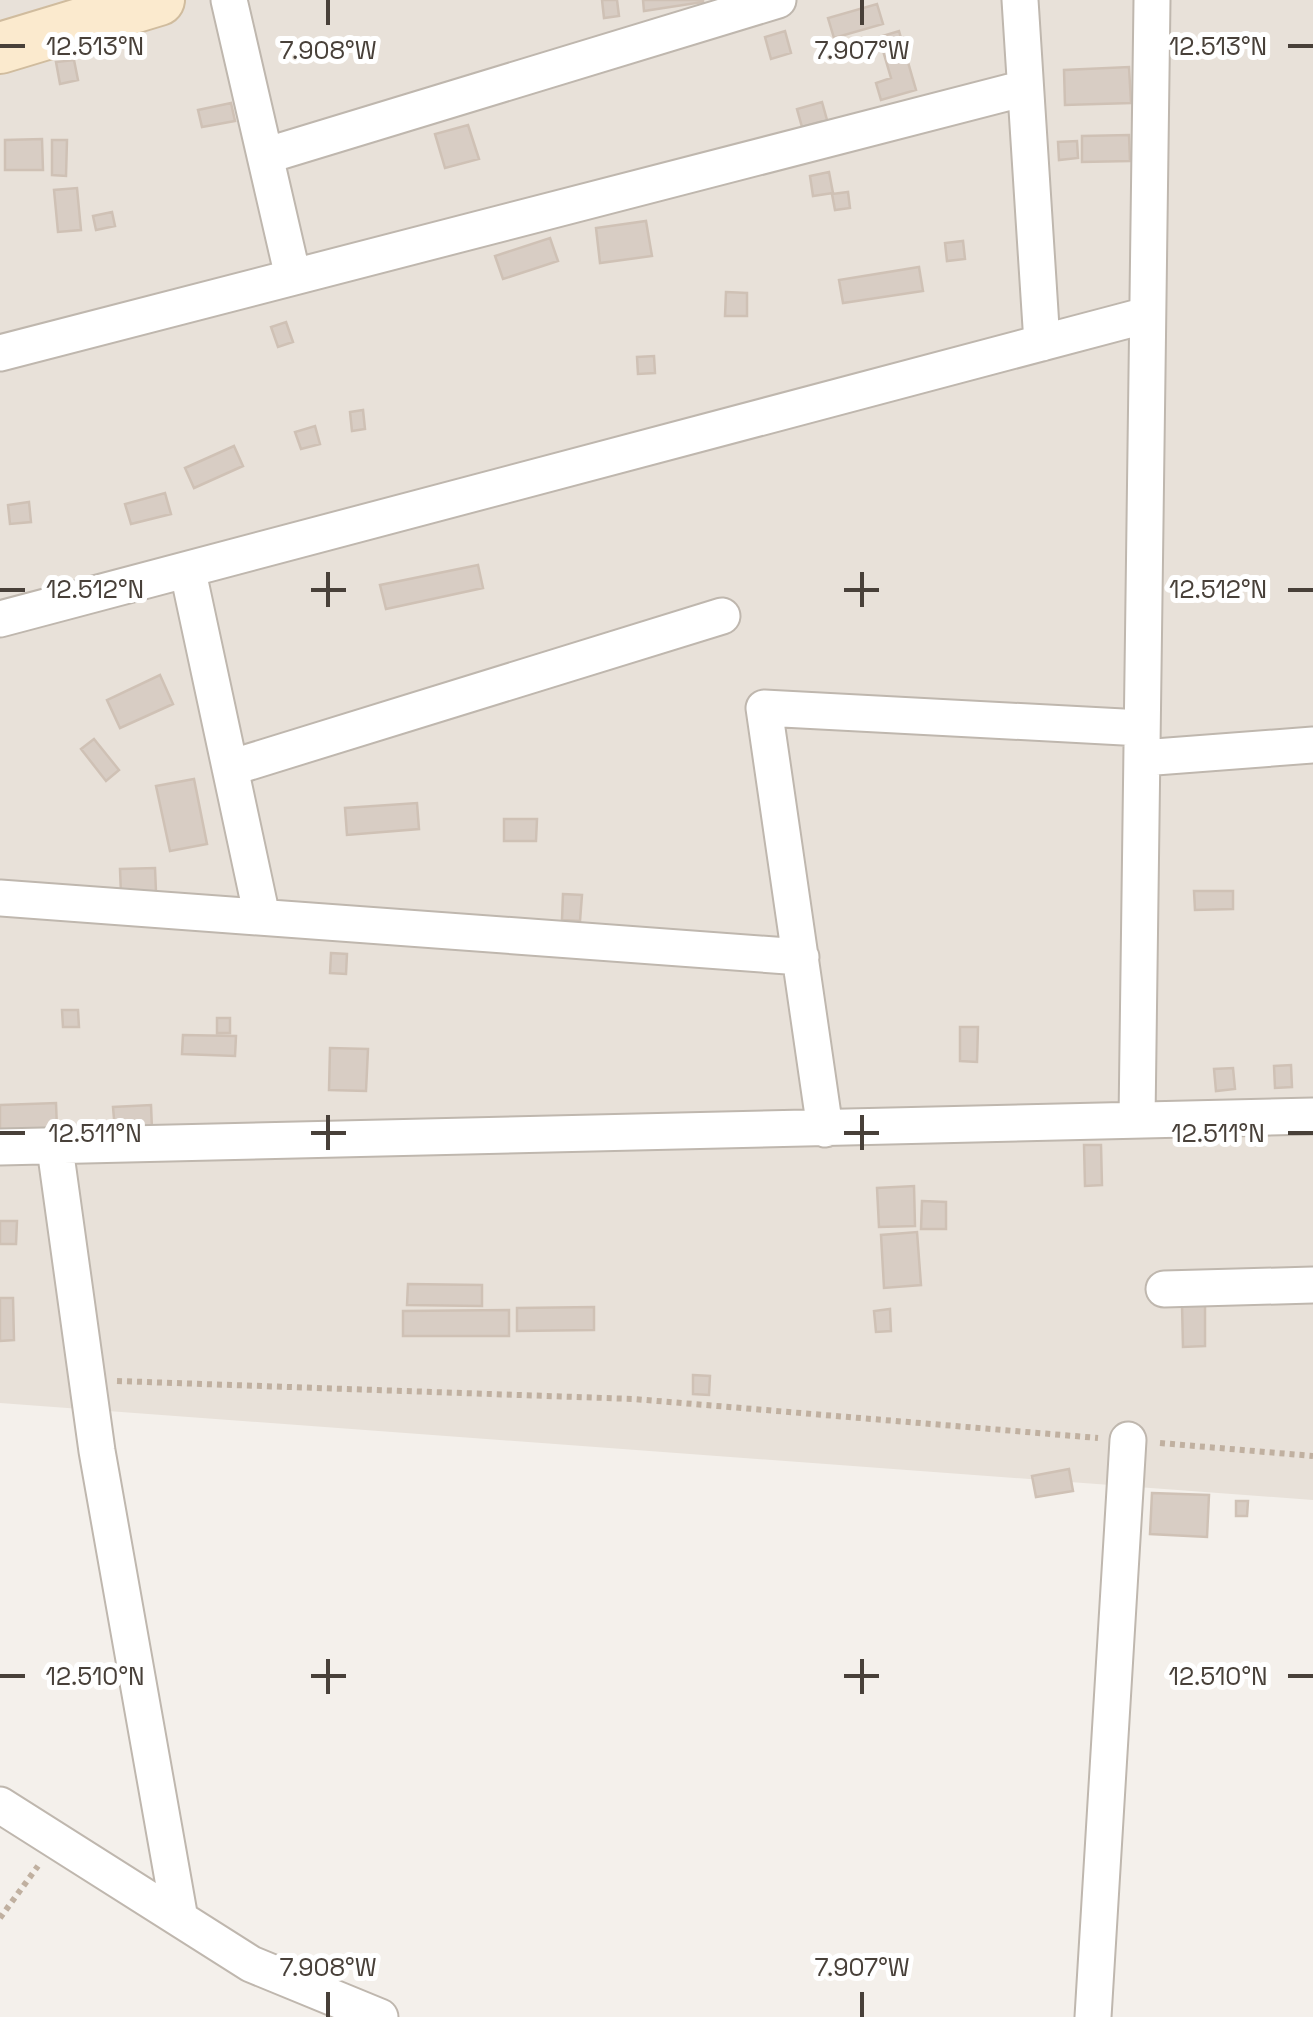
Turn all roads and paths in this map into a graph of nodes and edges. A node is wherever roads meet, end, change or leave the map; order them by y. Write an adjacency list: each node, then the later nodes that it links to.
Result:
1 (159, 0): 6 (street)
2 (229, 0): 8 (street)
3 (778, 0): 8 (street)
4 (1020, 0): 7 (street)
5 (1152, 0): 10 (street)
6 (0, 48)
7 (1025, 88): 9 (street); 11 (street)
8 (265, 156): 9 (street)
9 (293, 276): 12 (street)
10 (1147, 314): 11 (street); 16 (street)
11 (1042, 343): 13 (street)
12 (0, 352)
13 (188, 572): 15 (street); 18 (street)
14 (722, 616): 18 (street)
15 (0, 619)
16 (1142, 743): 17 (street); 21 (street); 23 (street)
17 (1313, 745)
18 (230, 768): 20 (street)
19 (0, 898): 20 (street)
20 (262, 917): 21 (street)
21 (800, 957): 24 (street)
22 (1313, 1116): 23 (street)
23 (1138, 1120): 24 (street)
24 (824, 1128): 26 (street)
25 (0, 1147): 26 (street)
26 (55, 1148): 29 (street)
27 (1313, 1284): 28 (street)
28 (1164, 1289)
29 (87, 1380): 30 (path); 35 (street)
30 (1128, 1440): 31 (path); 37 (street)
31 (1313, 1456)
32 (0, 1804): 33 (street)
33 (56, 1840): 34 (path); 35 (street)
34 (0, 1918)
35 (180, 1918): 36 (street)
36 (380, 2017)
37 (1093, 2017)

